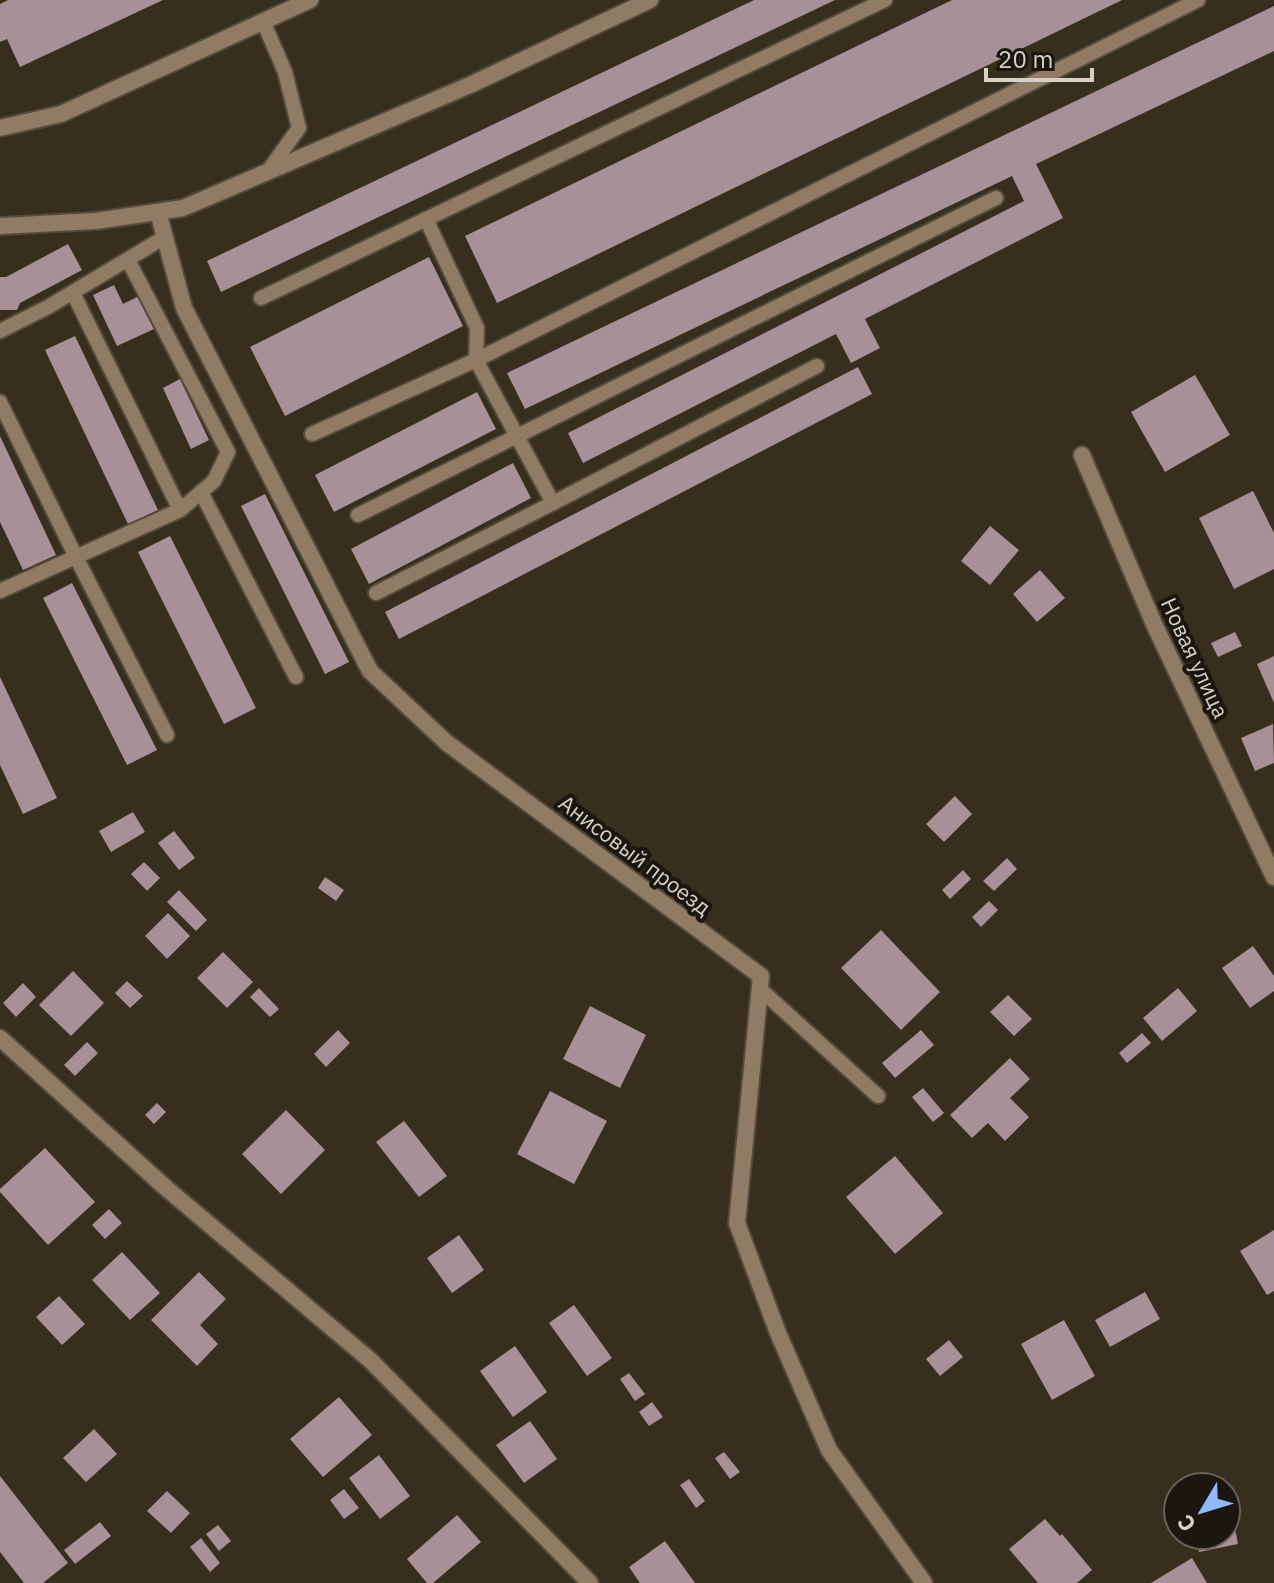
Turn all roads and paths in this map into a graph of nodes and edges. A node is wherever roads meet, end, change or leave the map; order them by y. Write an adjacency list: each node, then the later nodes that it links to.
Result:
1 (310, 0): 5 (street)
2 (650, 0): 7 (street)
3 (885, 0): 10 (lane)
4 (1198, 0): 17 (lane)
5 (263, 21): 6 (street); 7 (lane)
6 (4, 123)
7 (268, 171): 9 (street)
8 (996, 198): 21 (lane)
9 (158, 212): 11 (street); 12 (street, Анисовый проезд)
10 (426, 219): 15 (lane); 17 (lane)
11 (0, 226)
12 (165, 237): 13 (lane); 33 (street, Анисовый проезд)
13 (128, 260): 14 (lane); 23 (lane)
14 (73, 293): 16 (lane); 25 (lane)
15 (261, 298)
16 (0, 331)
17 (476, 360): 20 (lane); 21 (lane)
18 (817, 366): 24 (lane)
19 (0, 402): 27 (lane)
20 (312, 434)
21 (517, 436): 24 (lane); 26 (lane)
22 (1082, 455): 32 (street, Новая улица)
23 (201, 492): 25 (lane); 30 (lane)
24 (553, 503): 29 (lane)
25 (180, 510): 27 (lane)
26 (358, 515)
27 (76, 557): 28 (lane); 31 (lane)
28 (0, 591)
29 (376, 593)
30 (296, 677)
31 (167, 735)
32 (1274, 877)
33 (760, 989): 35 (lane); 37 (street)
34 (0, 1038): 36 (street)
35 (878, 1096)
36 (590, 1583)
37 (924, 1583)

